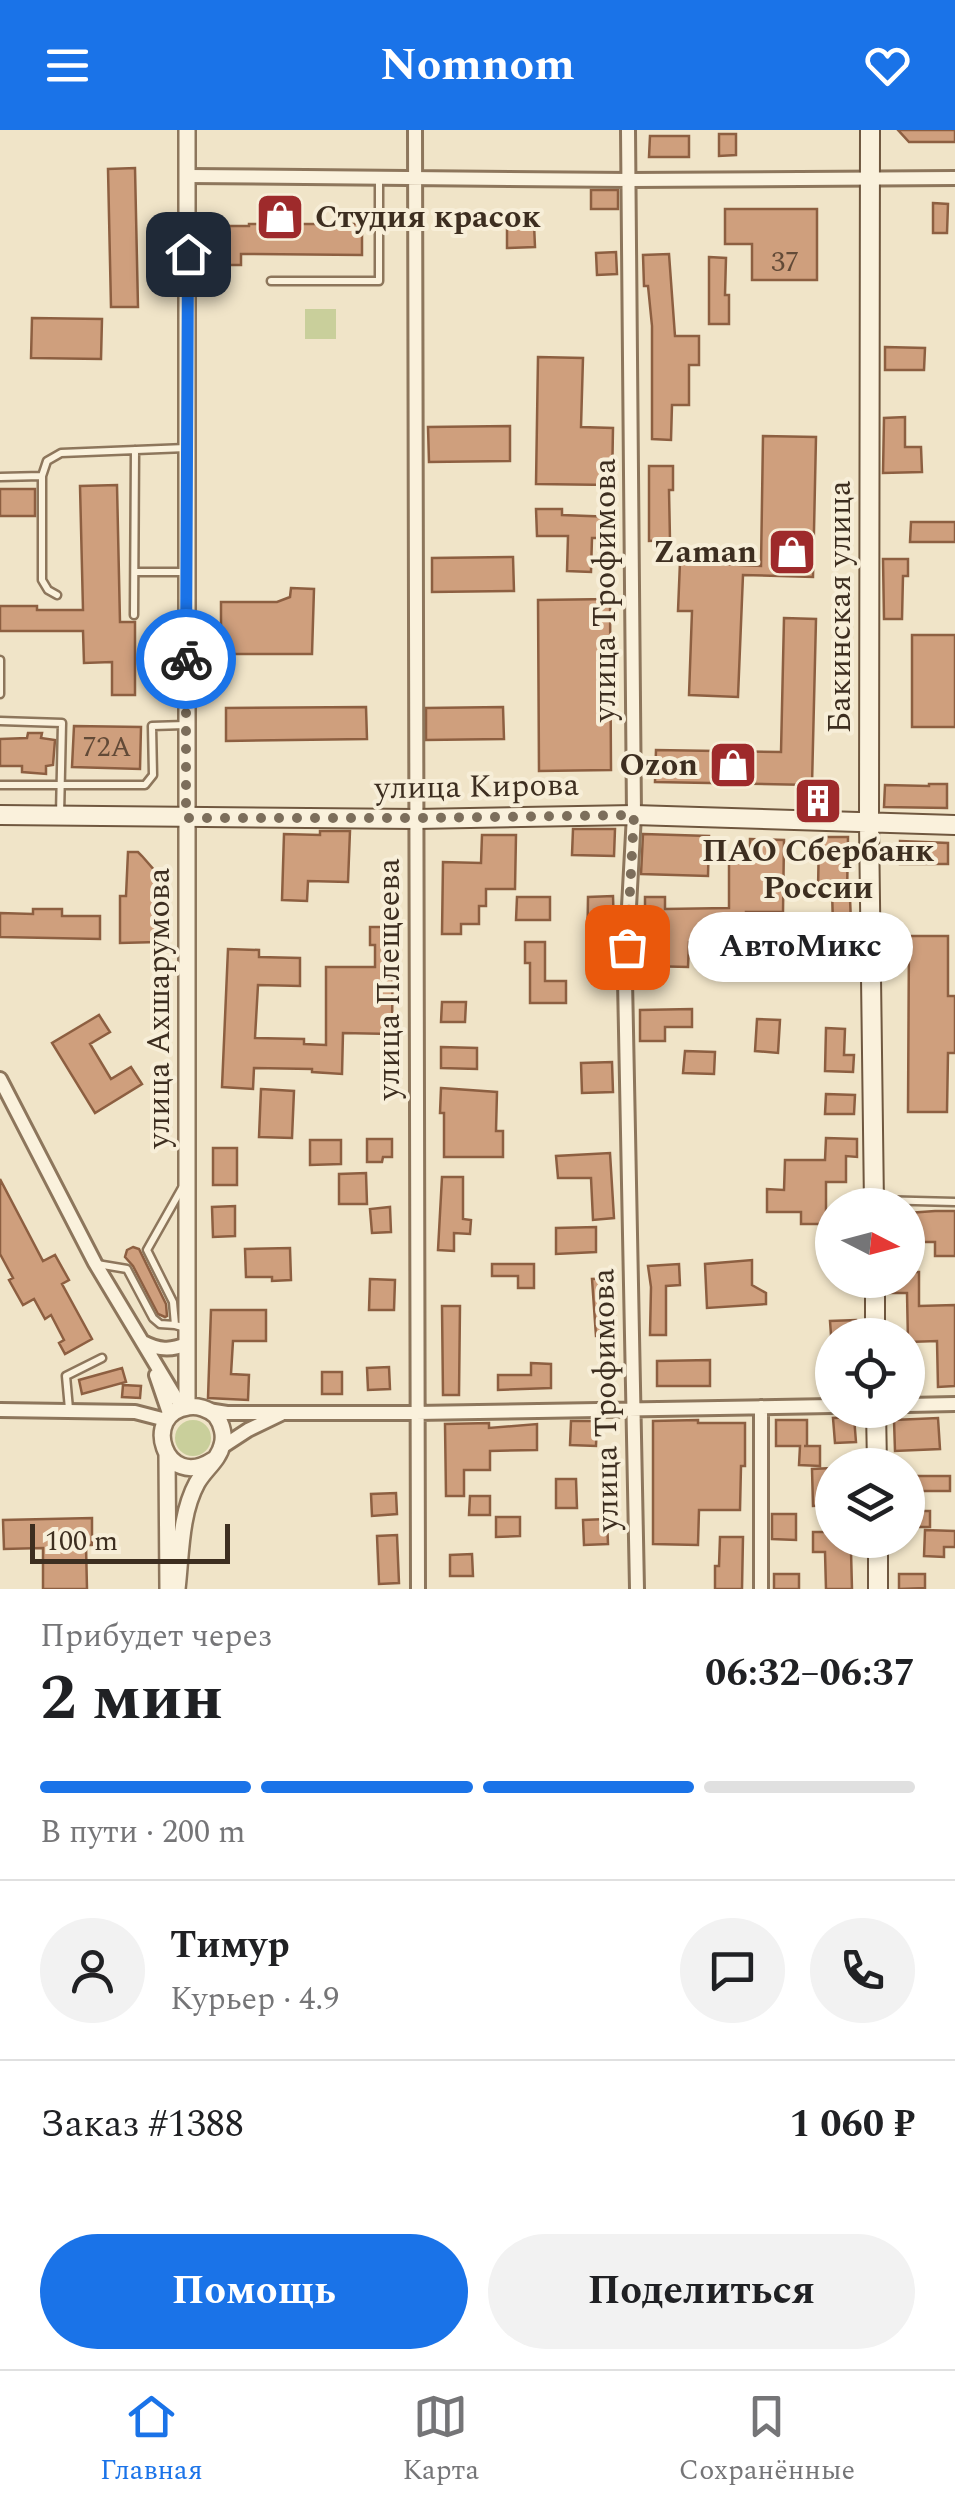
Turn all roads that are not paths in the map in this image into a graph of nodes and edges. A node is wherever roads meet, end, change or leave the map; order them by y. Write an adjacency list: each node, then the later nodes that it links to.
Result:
1 (187, 130): 5 (street, улица Ахшарумова)
2 (415, 130): 7 (street, улица Плещеева)
3 (628, 130): 10 (street, улица Трофимова)
4 (870, 130): 8 (main road, Бакинская улица)
5 (188, 176): 6 (street); 12 (street, улица Ахшарумова)
6 (379, 177): 7 (street); 11 (lane)
7 (414, 177): 10 (street); 30 (street, улица Плещеева)
8 (872, 178): 9 (street); 10 (street); 31 (main road, Бакинская улица)
9 (955, 178)
10 (629, 180): 27 (street, улица Трофимова)
11 (270, 281)
12 (187, 448): 13 (lane); 17 (street, улица Ахшарумова)
13 (135, 450): 14 (lane); 16 (lane)
14 (42, 476): 15 (lane); 18 (lane)
15 (0, 478)
16 (135, 572): 17 (lane); 19 (lane)
17 (187, 572): 23 (street, улица Ахшарумова)
18 (56, 596)
19 (134, 615)
20 (0, 660): 21 (lane)
21 (0, 694)
22 (0, 722): 25 (lane)
23 (186, 724): 25 (lane); 29 (street, улица Ахшарумова)
24 (0, 785): 25 (lane)
25 (60, 786): 28 (lane)
26 (0, 814): 28 (main road, улица Кирова)
27 (634, 815): 30 (main road, улица Кирова); 31 (main road, улица Кирова); 49 (street, улица Трофимова)
28 (60, 816): 29 (main road, улица Кирова)
29 (186, 818): 30 (main road, улица Кирова); 34 (street, улица Ахшарумова)
30 (416, 818): 52 (street, улица Плещеева)
31 (869, 824): 32 (main road, улица Кирова); 35 (main road, Бакинская улица)
32 (955, 825)
33 (0, 1079): 38 (street)
34 (188, 1179): 39 (street, улица Ахшарумова); 39 (lane)
35 (874, 1188)
36 (925, 1202): 37 (lane)
37 (955, 1202)
38 (96, 1263): 39 (lane); 40 (street)
39 (183, 1332): 40 (street); 50 (street, улица Ахшарумова)
40 (141, 1340): 50 (street)
41 (102, 1358): 47 (lane)
42 (955, 1404): 43 (street)
43 (925, 1405)
44 (815, 1406): 45 (street)
45 (761, 1408): 49 (street); 60 (street)
46 (0, 1410): 47 (street)
47 (69, 1410): 50 (street)
48 (208, 1410): 50 (street); 51 (street); 53 (street)
49 (634, 1411): 52 (street); 59 (street, улица Трофимова)
50 (176, 1413): 54 (street)
51 (283, 1413): 52 (street); 53 (street)
52 (416, 1413): 58 (street, улица Плещеева)
53 (218, 1453): 54 (street); 57 (street)
54 (166, 1455): 56 (street)
55 (878, 1558): 61 (main road)
56 (168, 1589)
57 (177, 1589)
58 (418, 1589)
59 (637, 1589)
60 (760, 1589)
61 (878, 1589)

